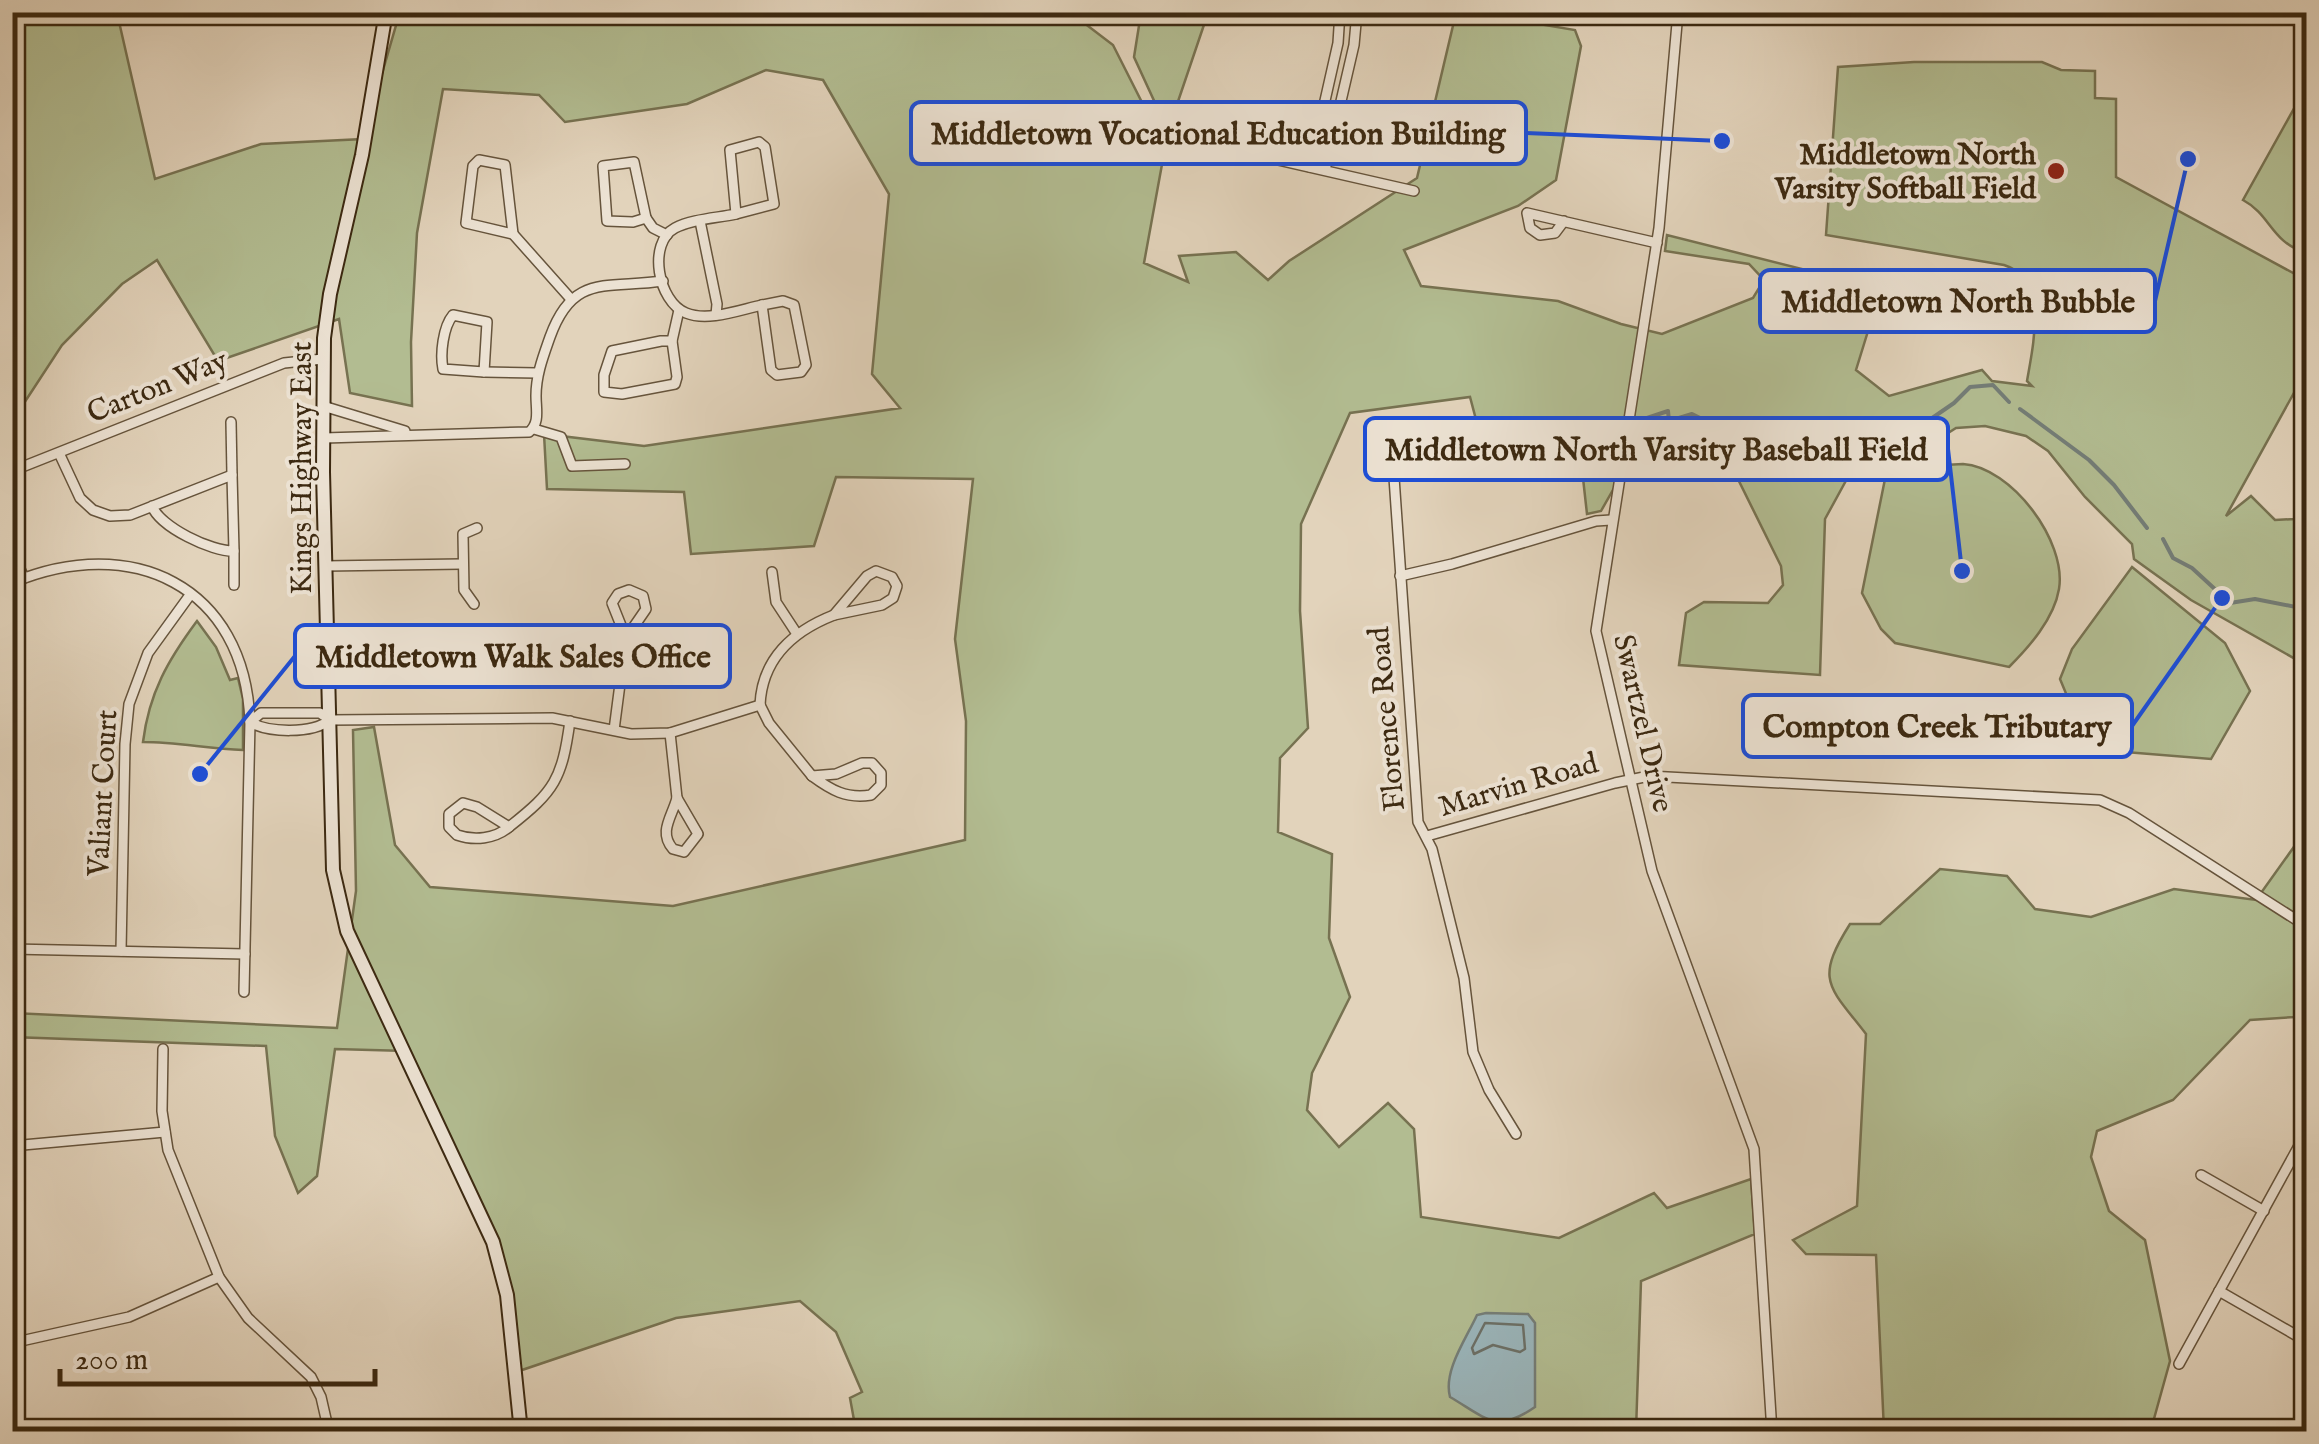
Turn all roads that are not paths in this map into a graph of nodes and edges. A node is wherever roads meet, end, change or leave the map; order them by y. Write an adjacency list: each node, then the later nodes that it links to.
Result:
1 (386, 12): 25 (street, Kings Highway East)
2 (1357, 12): 5 (street)
3 (1678, 12): 18 (street, Swartzel Drive)
4 (1340, 18): 5 (street); 6 (street)
5 (1356, 24): 7 (street)
6 (1329, 85): 7 (street); 9 (street)
7 (1345, 87): 10 (street)
8 (1189, 147): 9 (street)
9 (1310, 167): 10 (street)
10 (1325, 170): 11 (street)
11 (1414, 191)
12 (736, 214): 12 (street); 14 (street)
13 (646, 218): 13 (street); 17 (street)
14 (700, 221): 17 (street); 23 (street)
15 (1564, 221): 18 (street)
16 (513, 234): 16 (street); 20 (street)
17 (667, 235): 19 (street)
18 (1657, 242): 39 (street, Swartzel Drive)
19 (663, 280): 20 (street); 22 (street)
20 (570, 298): 27 (street)
21 (762, 305): 21 (street); 23 (street)
22 (679, 310): 23 (street); 24 (street)
23 (716, 314)
24 (672, 341): 24 (street)
25 (323, 359): 28 (street, Kings Highway East); 33 (street, Carton Way)
26 (484, 372): 26 (street); 27 (street)
27 (538, 373): 30 (street)
28 (323, 406): 31 (street); 32 (street, Kings Highway East)
29 (231, 422): 37 (street)
30 (534, 429): 31 (street); 35 (street)
31 (412, 434): 32 (street)
32 (324, 438): 44 (street, Kings Highway East)
33 (59, 452): 36 (street, Carton Way); 38 (street)
34 (1393, 462): 46 (street, Florence Road)
35 (625, 464)
36 (12, 471)
37 (232, 475): 38 (street); 42 (street)
38 (152, 506): 42 (street)
39 (1611, 520): 46 (street); 62 (street, Swartzel Drive)
40 (477, 528): 43 (street)
41 (12, 550): 47 (street)
42 (234, 552): 49 (street)
43 (462, 564): 44 (street); 51 (street)
44 (325, 566): 56 (street, Kings Highway East)
45 (772, 572): 53 (street)
46 (1400, 576): 65 (street, Florence Road)
47 (24, 578): 48 (street); 50 (street)
48 (12, 583)
49 (234, 586)
50 (190, 595): 58 (street); 68 (street, Valiant Court)
51 (474, 604)
52 (834, 614): 52 (street); 53 (street)
53 (796, 634): 55 (street)
54 (626, 638): 54 (street); 59 (street)
55 (760, 705): 60 (street); 61 (street)
56 (330, 720): 57 (street); 58 (street); 58 (street); 85 (street, Kings Highway East)
57 (570, 721): 59 (street); 64 (street)
58 (250, 722): 69 (street)
59 (614, 730): 60 (street)
60 (670, 733): 63 (street)
61 (812, 776): 61 (street)
62 (1630, 780): 65 (street, Marvin Road); 66 (street, Marvin Road); 86 (street, Swartzel Drive)
63 (678, 798): 63 (street)
64 (509, 827): 64 (street)
65 (1427, 836): 74 (street, Florence Road)
66 (2306, 926)
67 (12, 949): 68 (street)
68 (121, 951): 69 (street)
69 (245, 954): 70 (street)
70 (244, 992)
71 (163, 1049): 72 (street)
72 (165, 1132): 76 (street); 79 (street)
73 (2306, 1133): 75 (street)
74 (1516, 1134)
75 (2304, 1145): 78 (street)
76 (12, 1146)
77 (2202, 1175): 78 (street)
78 (2264, 1211): 80 (street)
79 (219, 1277): 82 (street); 84 (street)
80 (2219, 1292): 81 (street); 83 (street)
81 (2306, 1341)
82 (12, 1342)
83 (2180, 1364)
84 (329, 1432)
85 (521, 1432)
86 (1772, 1432)

